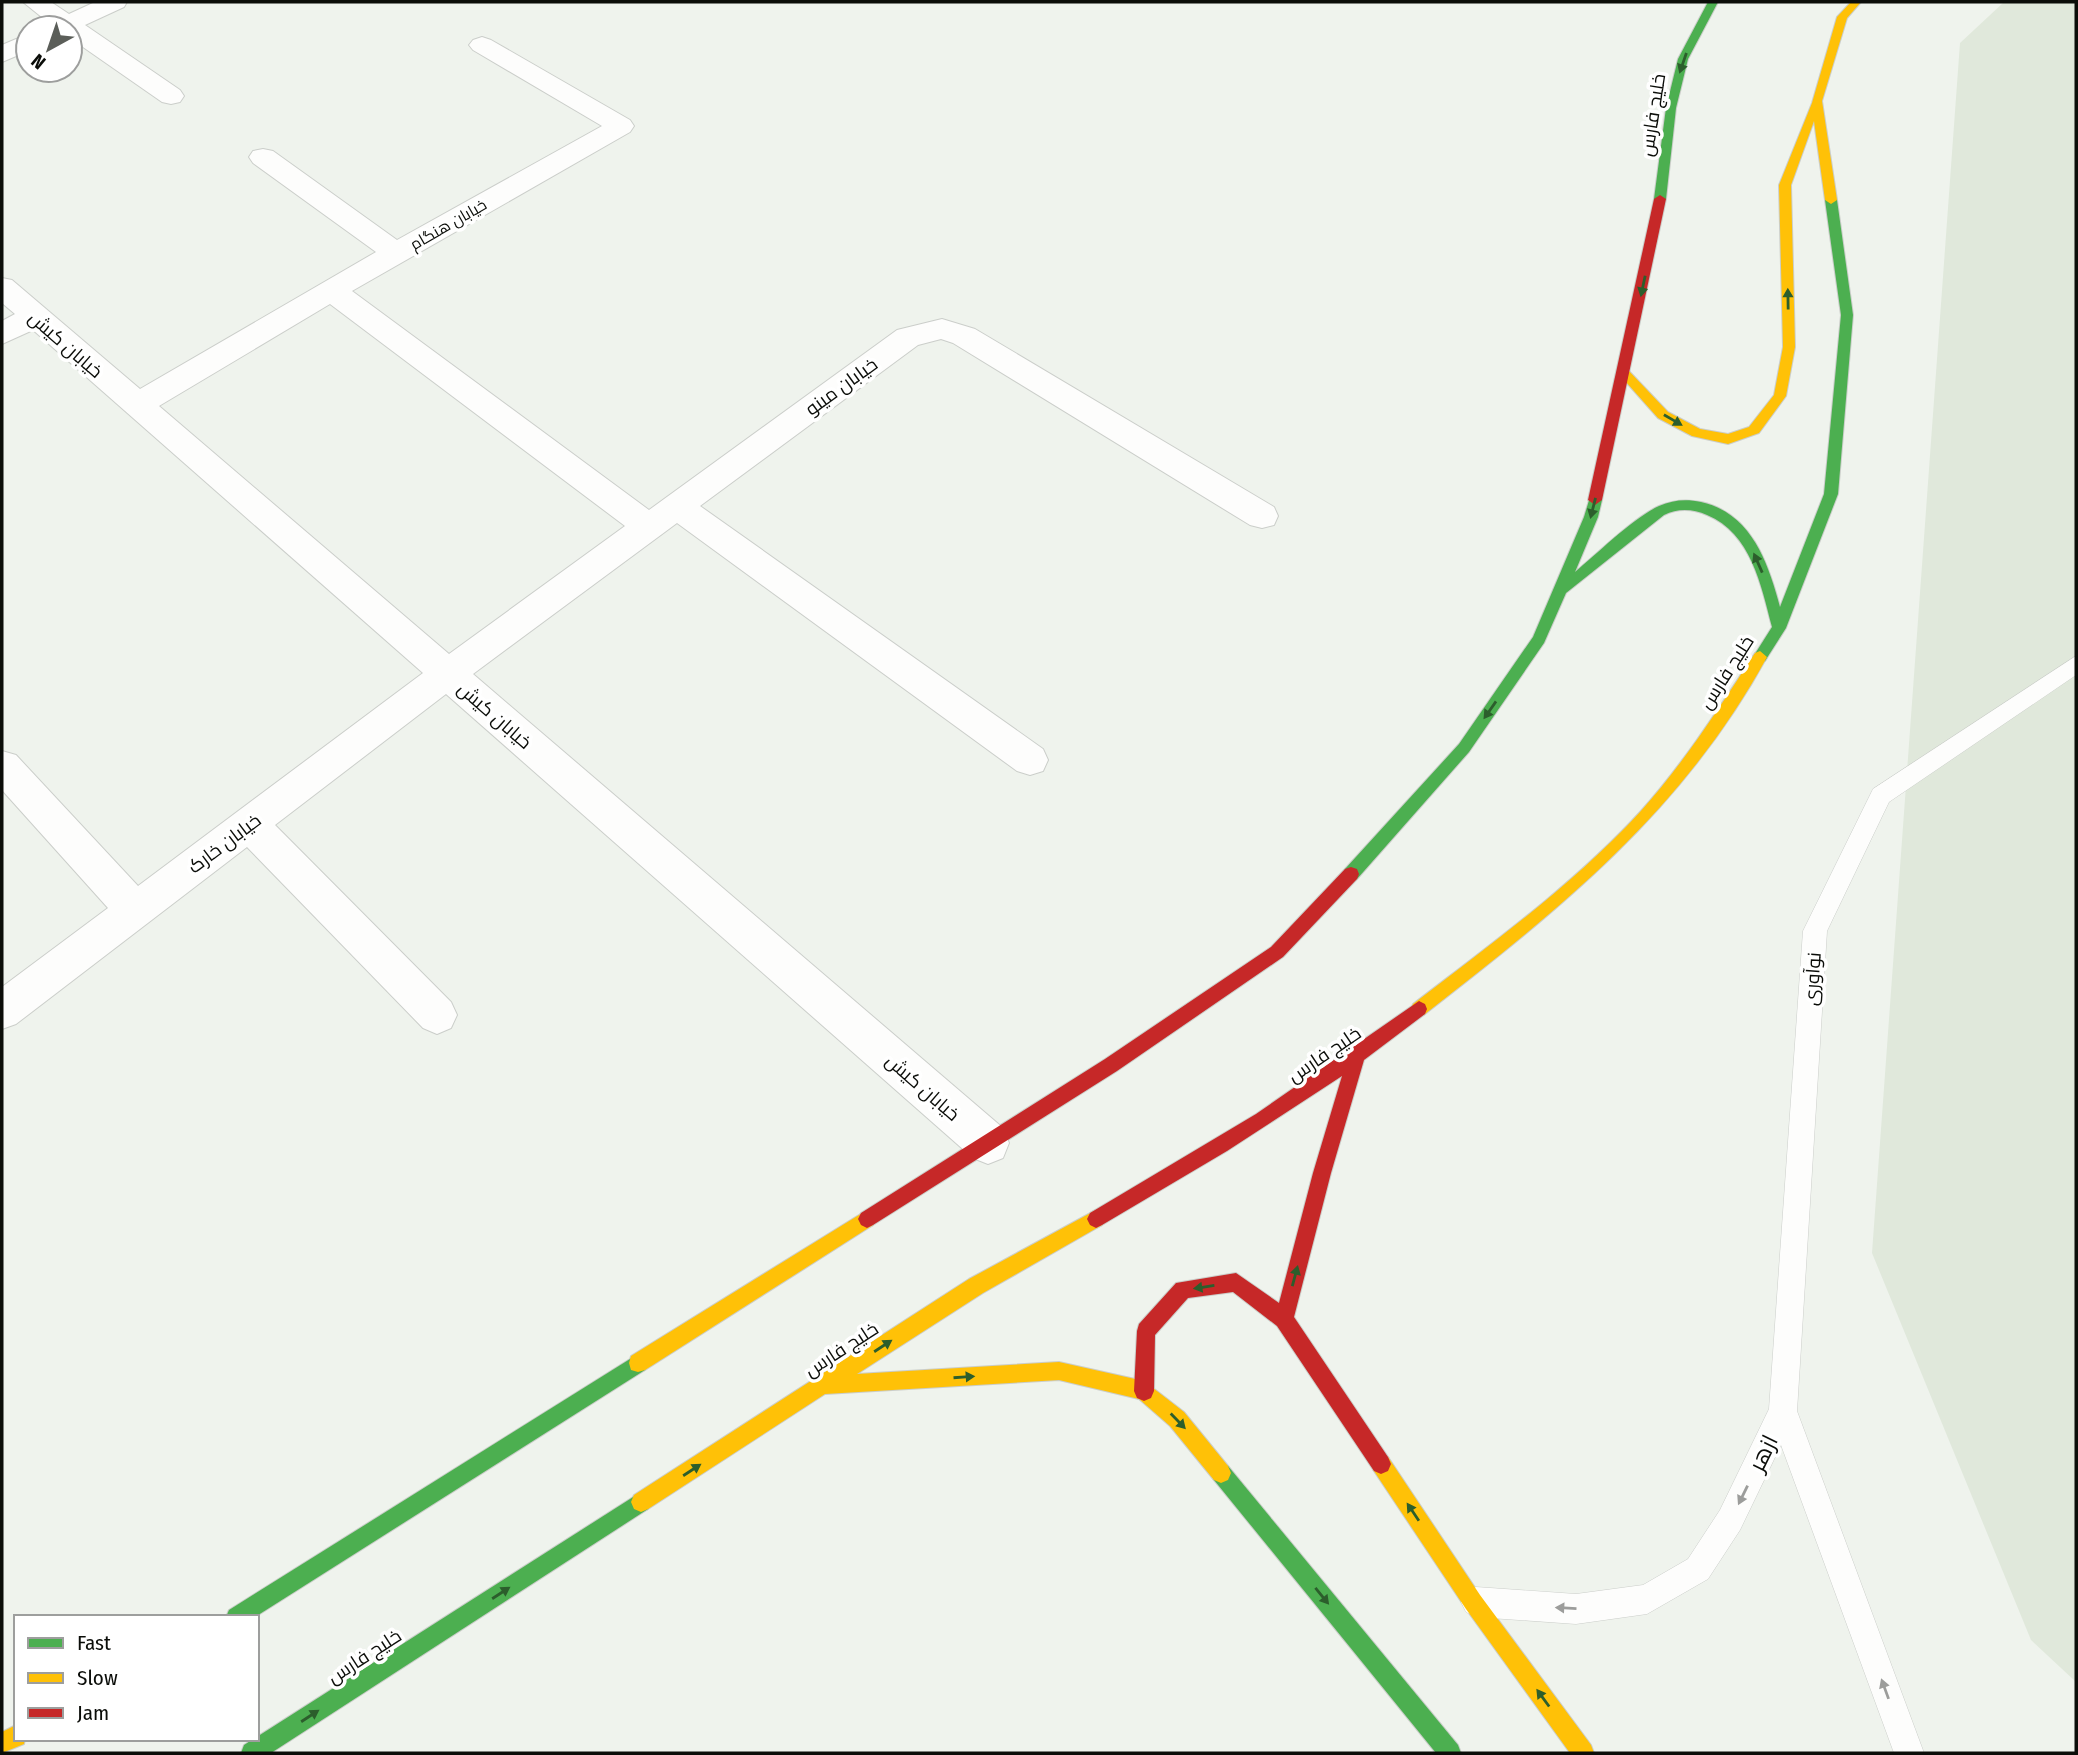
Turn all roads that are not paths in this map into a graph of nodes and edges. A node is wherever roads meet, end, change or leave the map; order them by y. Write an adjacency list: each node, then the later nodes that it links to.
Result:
1 (35, 2): 5 (street)
2 (115, 2): 6 (street)
3 (1713, 2): 17 (main road, خلیج فارس, one-way to 17)
4 (1856, 2): 10 (main road, خلیج فارس)
5 (48, 14)
6 (84, 16)
7 (84, 40): 9 (street)
8 (482, 45): 12 (street, خیابان هنگام)
9 (171, 96)
10 (1817, 101): 17 (main road, one-way to 10); 23 (main road, خلیج فارس)
11 (263, 157): 12 (street)
12 (396, 253): 14 (street, خیابان هنگام)
13 (2, 287): 15 (street, خیابان کیش)
14 (331, 290): 18 (street, خیابان هنگام); 21 (street)
15 (35, 316): 16 (street); 18 (street, خیابان کیش)
16 (2, 334)
17 (1624, 373): 22 (main road, خلیج فارس, one-way to 22)
18 (137, 405): 25 (street, خیابان کیش)
19 (677, 506): 20 (street, خیابان مینو); 21 (street, خیابان مینو); 26 (street)
20 (1262, 516)
21 (649, 527): 25 (street, خیابان مینو)
22 (1559, 593): 23 (main road, one-way to 22); 33 (main road, خلیج فارس, one-way to 33)
23 (1779, 628): 32 (main road, خلیج فارس)
24 (2076, 664): 37 (lane, نوآوری)
25 (447, 674): 28 (street, خیابان خارک); 33 (street, خیابان کیش)
26 (1030, 760)
27 (2, 766): 29 (street)
28 (249, 824): 29 (street, خیابان خارک); 31 (street)
29 (135, 910): 30 (street, خیابان خارک)
30 (2, 1011)
31 (437, 1016)
32 (1356, 1059): 34 (main road, one-way to 32); 35 (main road, خلیج فارس, one-way to 32)
33 (988, 1143): 39 (main road, خلیج فارس)
34 (1284, 1319): 36 (main road, one-way to 36); 38 (main road, one-way to 34)
35 (823, 1386): 36 (main road, one-way to 36); 40 (main road, خلیج فارس, one-way to 35)
36 (1144, 1391): 41 (main road, one-way to 41)
37 (1783, 1411): 38 (lane, ازهر, one-way to 38); 43 (lane, ازهر, one-way to 37)
38 (1473, 1602): 42 (main road, one-way to 38)
39 (239, 1615)
40 (253, 1753)
41 (1450, 1753)
42 (1583, 1753)
43 (1909, 1753)

